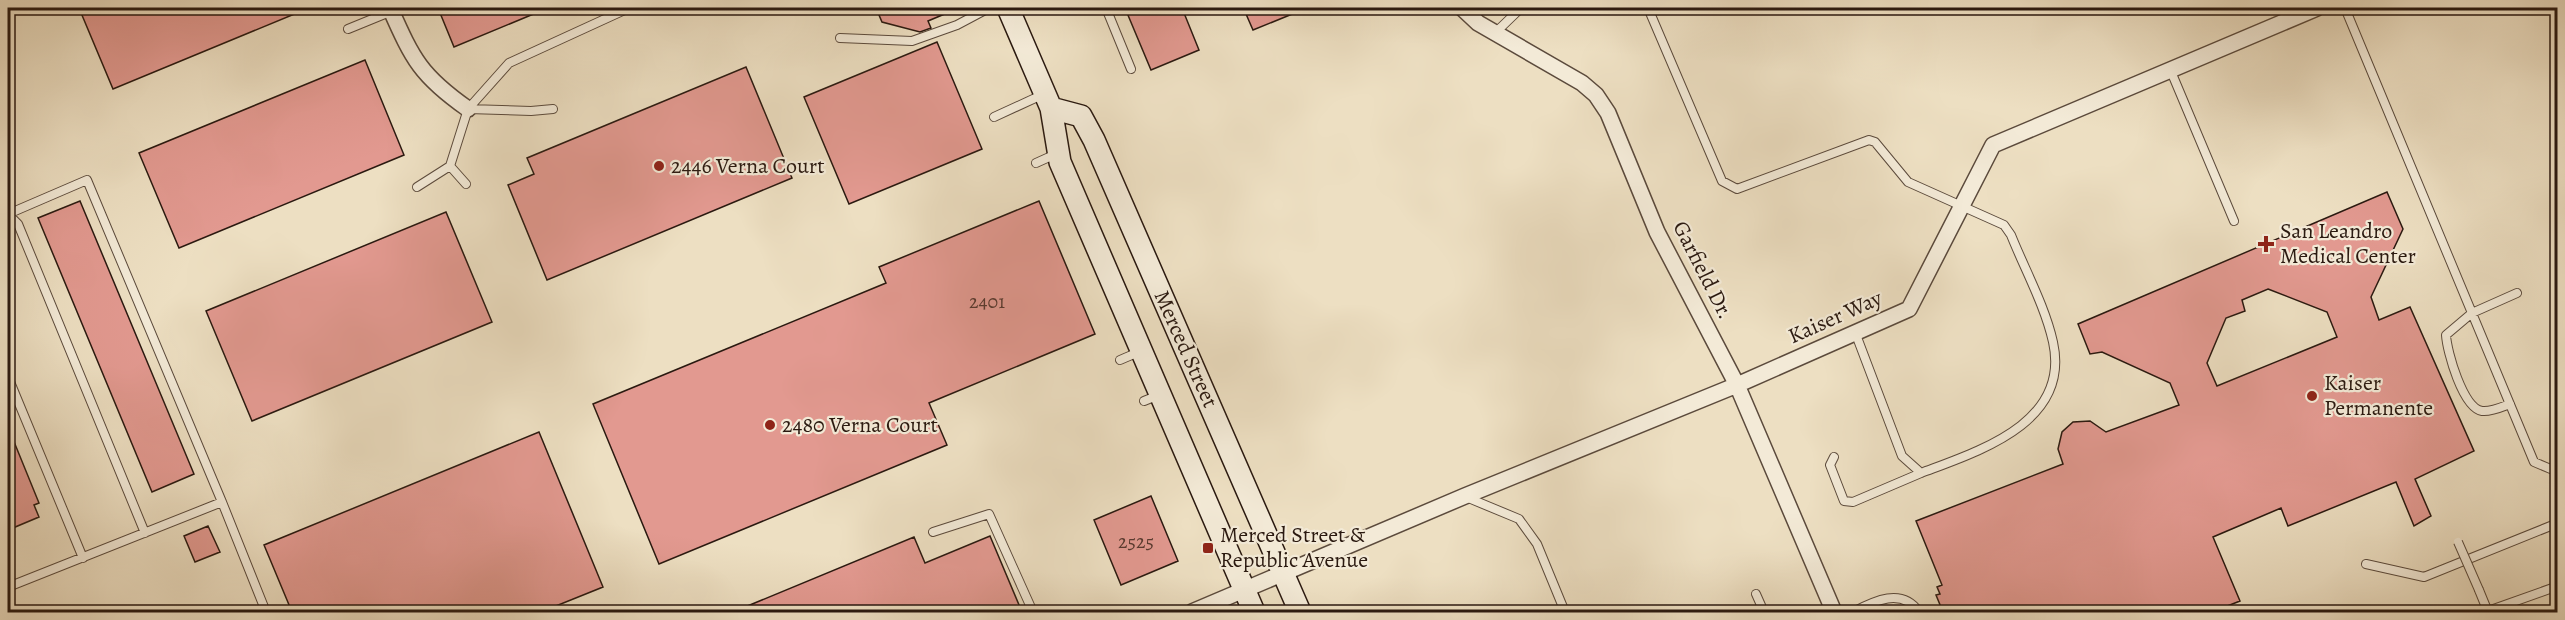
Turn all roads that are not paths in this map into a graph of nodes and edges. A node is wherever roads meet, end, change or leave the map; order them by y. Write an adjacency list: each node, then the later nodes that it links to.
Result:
1 (629, 8): 17 (lane)
2 (989, 8): 13 (lane)
3 (1008, 8): 16 (street, Merced Street)
4 (1106, 8): 14 (lane)
5 (1462, 8): 12 (street, Garfield Dr.)
6 (1521, 8): 12 (lane)
7 (1648, 8): 25 (lane)
8 (2317, 8): 15 (street, Kaiser Way)
9 (2345, 8): 29 (lane)
10 (391, 9): 11 (lane); 17 (street)
11 (348, 29)
12 (1495, 33): 34 (street, Garfield Dr.)
13 (840, 38)
14 (1131, 69)
15 (2170, 69): 25 (street, Kaiser Way); 27 (lane)
16 (1047, 101): 19 (lane); 20 (street, Merced Street); 47 (street, Merced Street)
17 (468, 109): 18 (lane); 22 (lane)
18 (553, 109)
19 (994, 117)
20 (1058, 154): 21 (lane); 31 (street, Merced Street)
21 (1036, 163)
22 (450, 166): 23 (lane); 24 (lane)
23 (466, 184)
24 (417, 187)
25 (1962, 208): 30 (street, Kaiser Way); 38 (lane)
26 (8, 214): 40 (lane); 43 (lane)
27 (2234, 221)
28 (2517, 293): 29 (lane)
29 (2472, 313): 35 (lane); 35 (lane)
30 (1855, 332): 34 (street, Kaiser Way); 38 (lane)
31 (1142, 351): 32 (lane); 50 (street, Merced Street)
32 (1120, 360)
33 (8, 377): 45 (lane)
34 (1737, 385): 39 (street, Kaiser Way); 59 (street, Garfield Dr.)
35 (2510, 404): 37 (lane)
36 (1834, 457): 38 (lane)
37 (2553, 470)
38 (1921, 473)
39 (1465, 496): 47 (street, Kaiser Way); 57 (lane)
40 (222, 502): 43 (lane); 52 (lane)
41 (2558, 523): 46 (lane)
42 (933, 532): 53 (lane)
43 (145, 533): 45 (lane)
44 (2458, 542): 62 (lane, bridge)
45 (83, 558): 49 (lane)
46 (2366, 564)
47 (1285, 575): 50 (street, Kaiser Way); 56 (street, Merced Street)
48 (2558, 586): 62 (lane)
49 (8, 587)
50 (1245, 591): 54 (street, Kaiser Way); 55 (street, Merced Street)
51 (1756, 594): 58 (lane)
52 (266, 612)
53 (1033, 612)
54 (1192, 612)
55 (1254, 612)
56 (1300, 612)
57 (1565, 612)
58 (1764, 612)
59 (1834, 612)
60 (1853, 612): 61 (lane)
61 (1919, 612)
62 (2487, 612)

